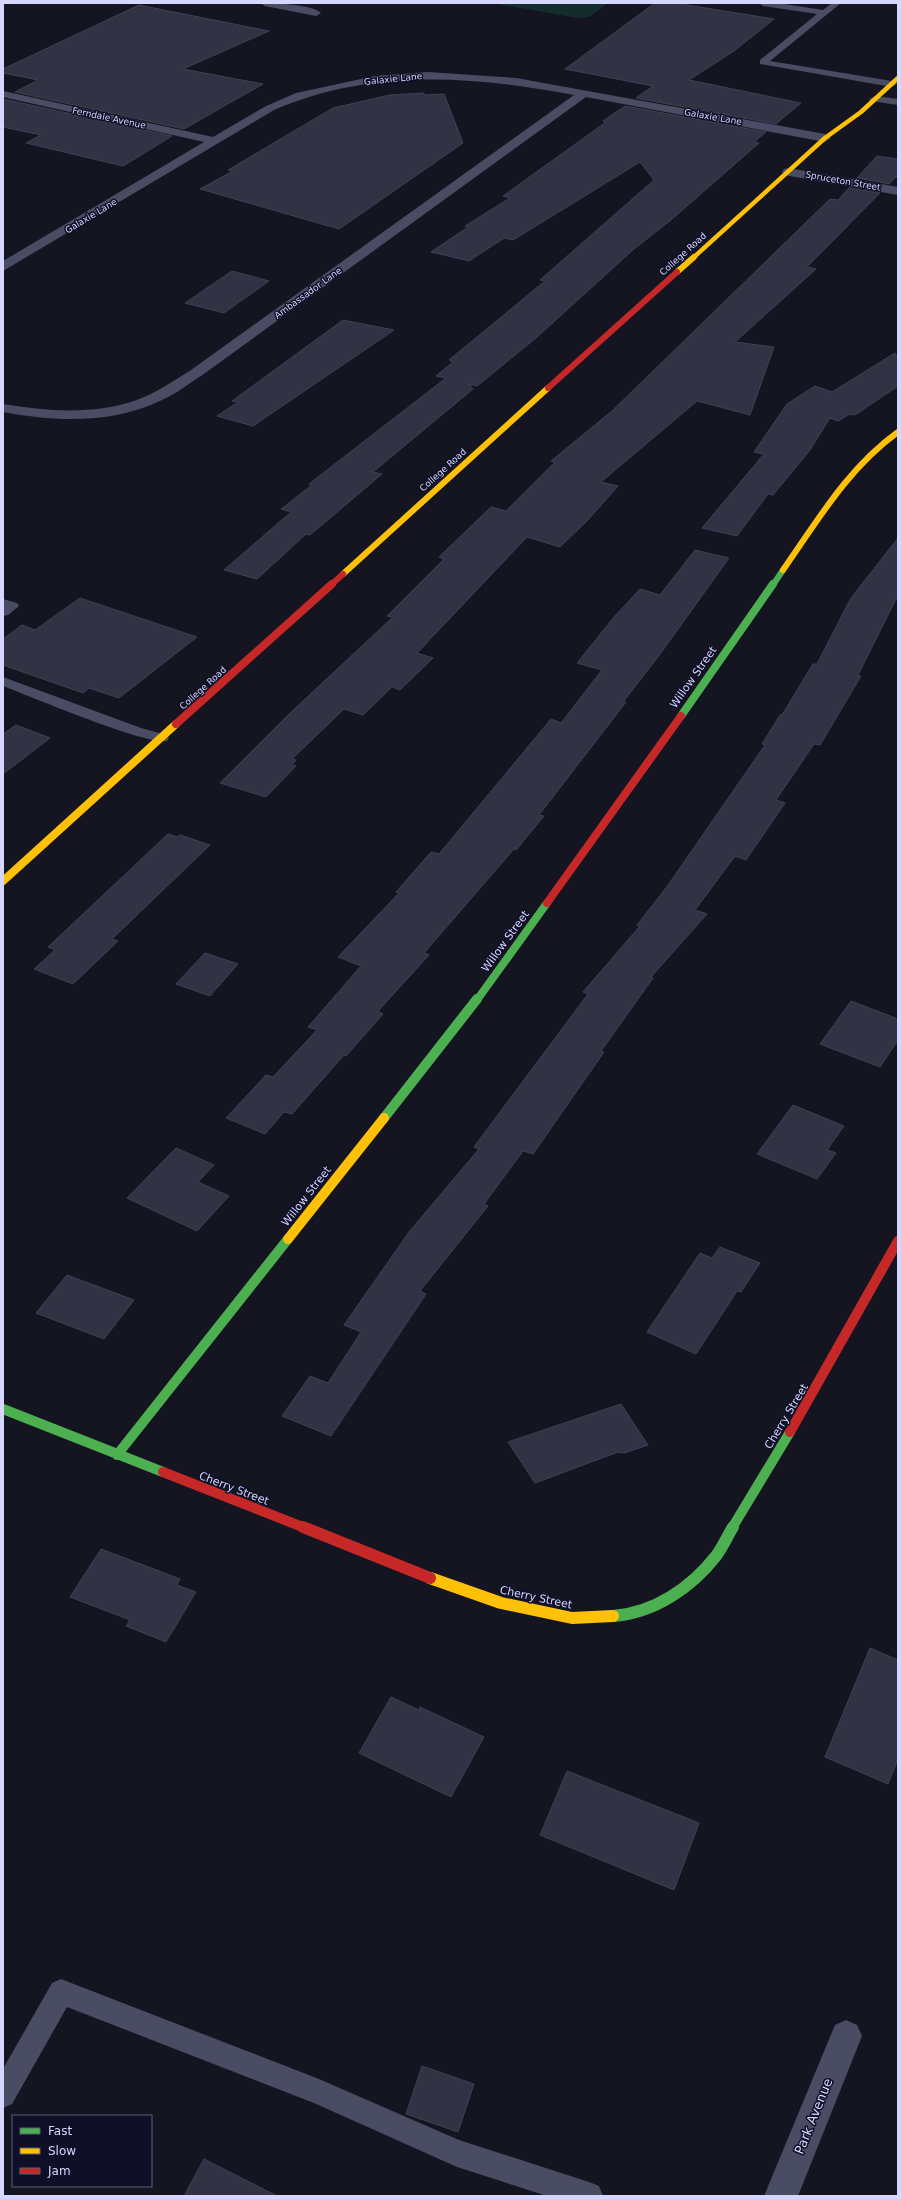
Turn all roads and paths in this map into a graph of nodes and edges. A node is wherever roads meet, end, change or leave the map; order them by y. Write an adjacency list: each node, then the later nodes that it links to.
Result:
1 (264, 3): 4 (street)
2 (763, 3): 5 (lane)
3 (837, 3): 5 (lane)
4 (316, 13)
5 (824, 13): 6 (lane)
6 (895, 81): 9 (street, College Road)
7 (3, 94): 12 (street, Ferndale Avenue)
8 (583, 94): 11 (street, Galaxie Lane); 12 (street, Galaxie Lane); 16 (street, Ambassador Lane)
9 (875, 99): 10 (street); 11 (street, College Road)
10 (898, 102)
11 (825, 138): 13 (street, College Road)
12 (215, 141): 15 (street, Galaxie Lane)
13 (788, 172): 14 (street, Spruceton Street); 21 (street, College Road)
14 (898, 191)
15 (3, 267)
16 (3, 408)
17 (898, 432): 25 (street, Willow Street)
18 (3, 603): 19 (lane)
19 (3, 612)
20 (3, 681): 21 (lane)
21 (162, 738): 22 (street, College Road)
22 (3, 881)
23 (898, 1241): 25 (street, Cherry Street)
24 (3, 1409): 25 (street, Cherry Street)
25 (117, 1455)
26 (846, 2036): 29 (street, Park Avenue)
27 (3, 2095): 28 (lane)
28 (589, 2196)
29 (781, 2196)

